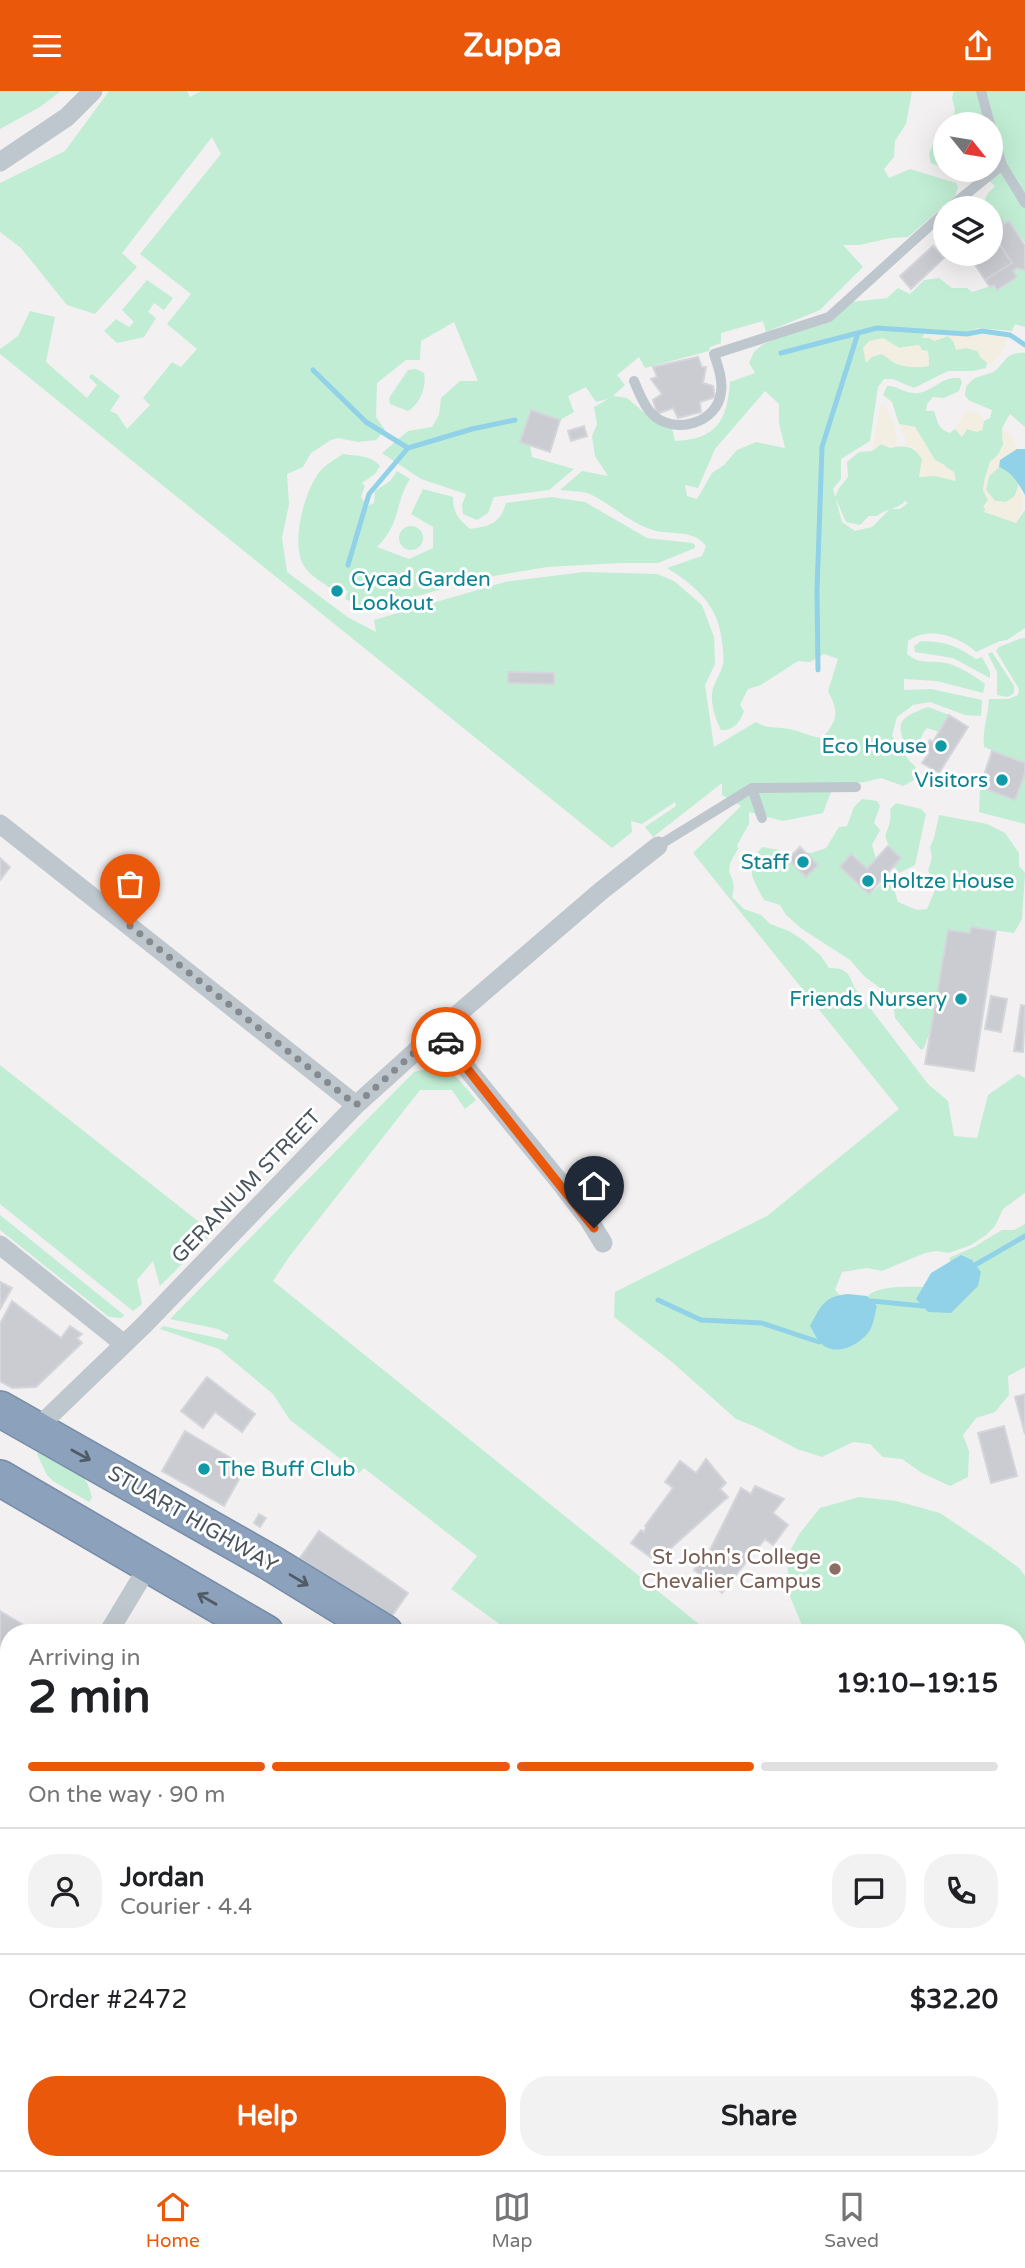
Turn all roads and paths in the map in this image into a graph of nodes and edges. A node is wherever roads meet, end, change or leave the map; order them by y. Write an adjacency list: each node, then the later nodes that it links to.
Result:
1 (93, 91): 4 (street)
2 (981, 91): 3 (lane)
3 (987, 112)
4 (0, 162)
5 (1003, 167): 8 (lane)
6 (981, 182): 7 (lane)
7 (964, 196)
8 (1025, 204)
9 (933, 223): 10 (lane)
10 (634, 381)
11 (856, 787): 12 (lane)
12 (752, 788): 13 (lane); 15 (lane)
13 (762, 818)
14 (0, 824): 17 (street)
15 (657, 846): 16 (street, GERANIUM STREET)
16 (437, 1032): 17 (street, GERANIUM STREET); 18 (street)
17 (356, 1105): 20 (street, GERANIUM STREET)
18 (603, 1243)
19 (0, 1245): 20 (street)
20 (124, 1344): 22 (street, GERANIUM STREET)
21 (0, 1409): 22 (highway, STUART HIGHWAY)
22 (35, 1430): 23 (highway); 27 (highway, STUART HIGHWAY, one-way to 27)
23 (3, 1480): 24 (highway)
24 (149, 1565): 25 (street); 26 (highway, one-way to 24)
25 (113, 1624)
26 (251, 1624)
27 (370, 1624)

